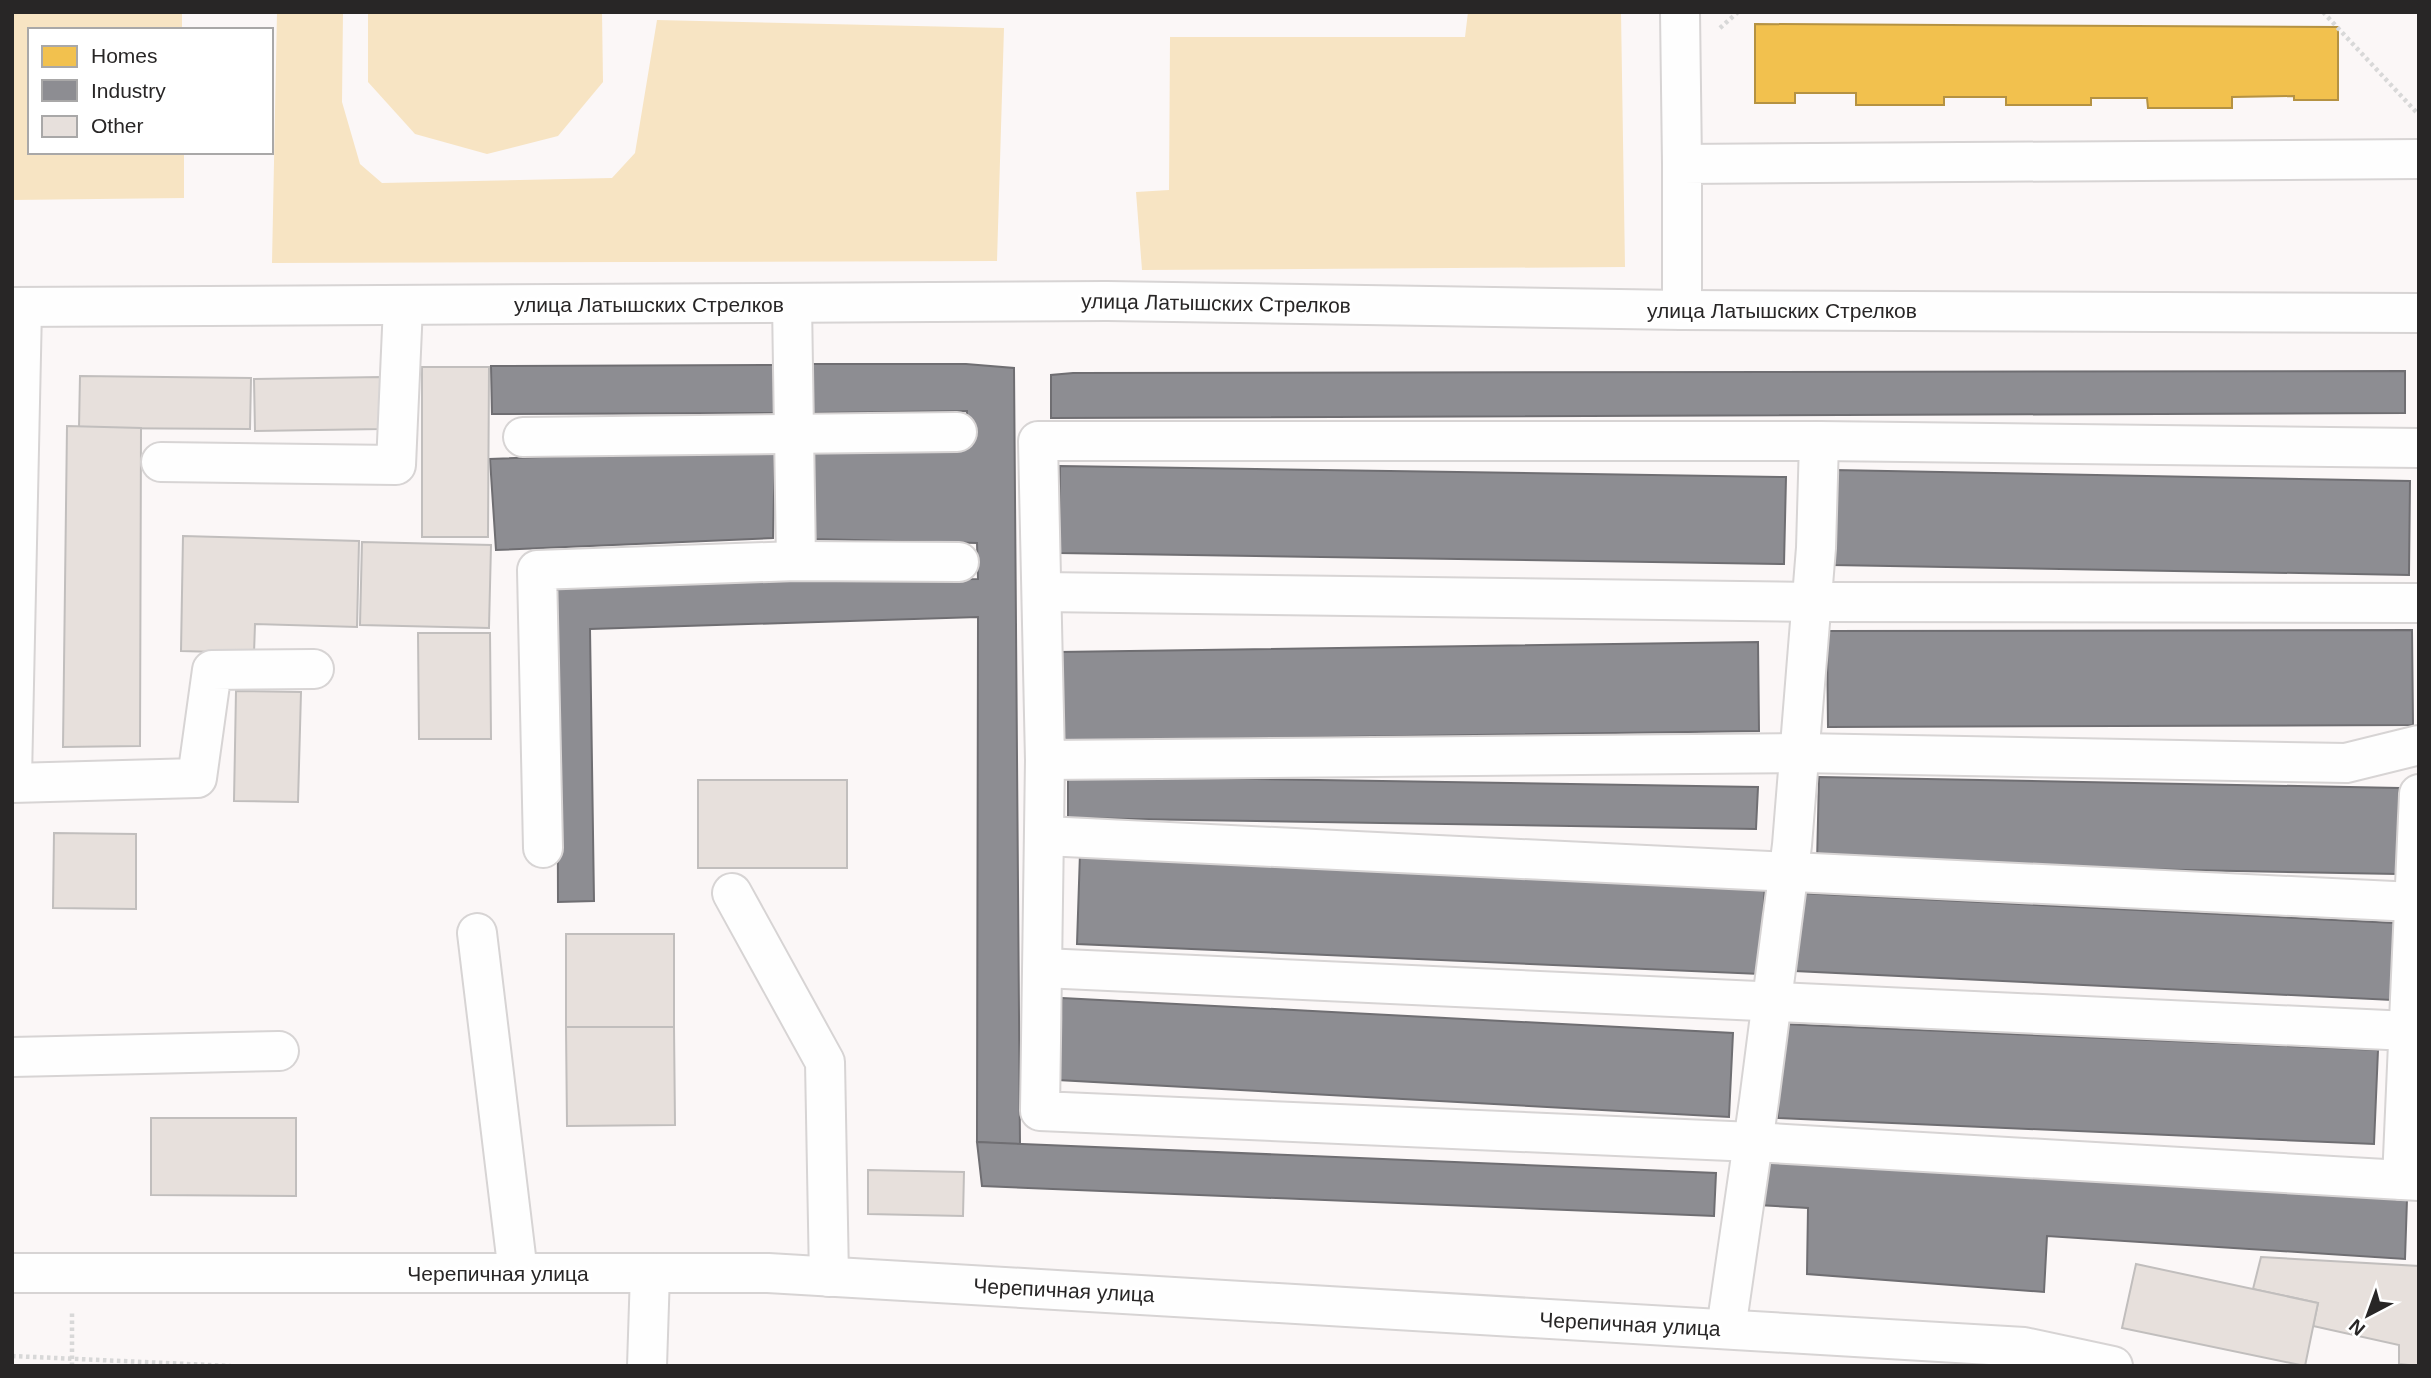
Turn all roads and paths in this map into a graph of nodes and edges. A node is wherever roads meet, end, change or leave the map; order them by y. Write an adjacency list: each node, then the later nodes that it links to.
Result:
1 (1680, 12): 5 (street)
2 (2323, 12): 3 (path)
3 (2419, 115)
4 (2419, 159): 5 (street)
5 (1682, 164): 9 (street)
6 (792, 303): 7 (street, улица Латышских Стрелков); 9 (street, улица Латышских Стрелков); 12 (street)
7 (403, 306): 8 (street, улица Латышских Стрелков); 16 (street)
8 (17, 307): 26 (street)
9 (1682, 310): 10 (street, улица Латышских Стрелков)
10 (2419, 313)
11 (957, 432): 12 (street)
12 (794, 434): 13 (street); 17 (street)
13 (523, 438)
14 (1819, 441): 15 (street); 19 (street); 20 (street)
15 (2419, 448)
16 (161, 462)
17 (796, 561): 18 (street); 29 (street)
18 (959, 562)
19 (1042, 592): 20 (street); 25 (street)
20 (1812, 602): 21 (street); 24 (street)
21 (2419, 603)
22 (314, 668): 26 (street)
23 (2419, 745): 24 (street)
24 (1800, 753): 25 (street); 30 (street)
25 (1045, 760): 28 (street)
26 (12, 780)
27 (2419, 794): 32 (street)
28 (1045, 836): 30 (street); 34 (street)
29 (543, 848)
30 (1789, 872): 32 (street); 35 (street)
31 (733, 893): 45 (street)
32 (2414, 902): 36 (street)
33 (477, 933): 43 (street)
34 (1043, 968): 35 (street); 39 (street)
35 (1772, 1000): 36 (street); 39 (street)
36 (2409, 1031): 40 (street)
37 (279, 1051): 38 (street)
38 (12, 1057)
39 (1753, 1142): 40 (street); 46 (street)
40 (2410, 1180)
41 (12, 1273): 42 (street, Черепичная улица)
42 (72, 1273): 43 (street, Черепичная улица); 49 (path)
43 (518, 1273): 44 (street, Черепичная улица)
44 (650, 1273): 45 (street, Черепичная улица); 52 (street)
45 (829, 1277): 46 (street, Черепичная улица)
46 (1726, 1329): 48 (street, Черепичная улица)
47 (12, 1356): 49 (path)
48 (1999, 1356): 53 (street, Черепичная улица)
49 (72, 1359): 50 (path); 51 (path)
50 (72, 1366)
51 (230, 1366)
52 (647, 1366)
53 (2113, 1366)

